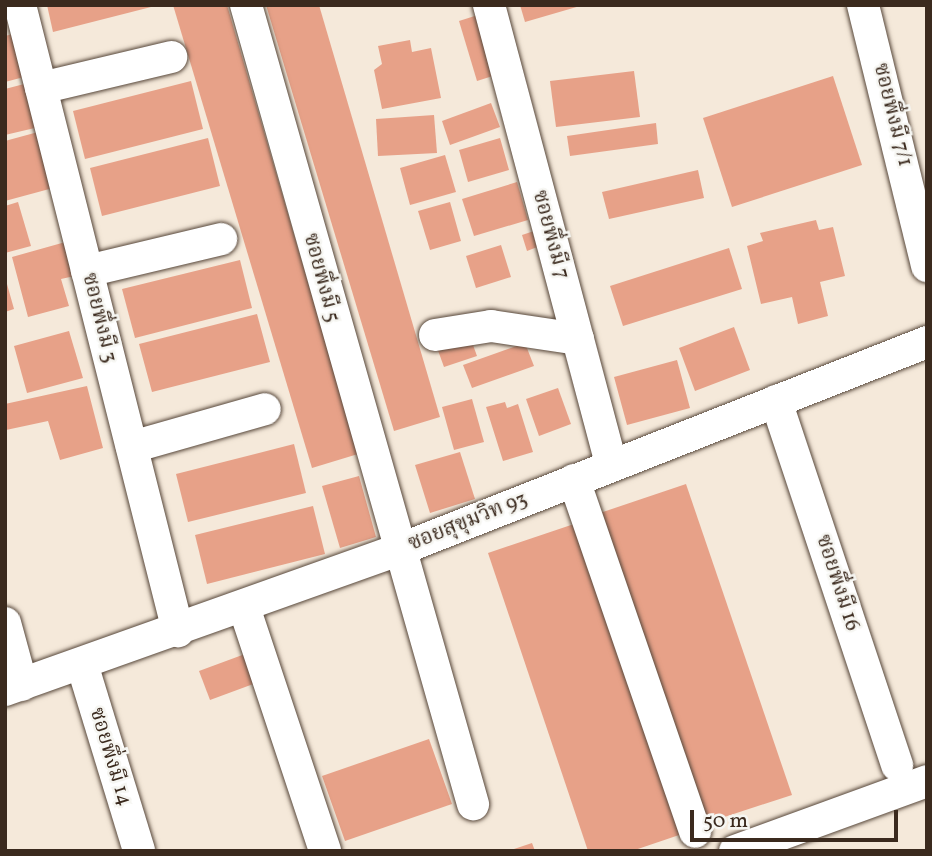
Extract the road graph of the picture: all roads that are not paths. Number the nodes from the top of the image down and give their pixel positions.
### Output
1 (20, 5) edge
2 (246, 5) edge
3 (489, 5) edge
4 (863, 5) edge
5 (171, 57) dead end
6 (41, 88) junction
7 (221, 239) dead end
8 (927, 266) edge
9 (87, 271) junction
10 (435, 335) dead end
11 (578, 339) junction
12 (927, 342) edge
13 (776, 401) junction
14 (265, 409) dead end
15 (132, 446) junction
16 (611, 466) junction
17 (574, 480) junction
18 (396, 551) junction
19 (244, 607) junction
20 (5, 623) edge
21 (178, 631) junction
22 (82, 664) junction
23 (13, 687) edge
24 (897, 765) dead end
25 (927, 781) edge
26 (473, 804) dead end
27 (695, 832) dead end
28 (139, 851) edge
29 (326, 851) edge
30 (735, 851) edge

1 - 6 street, ซอยพึ่งมี 3
2 - 18 street, ซอยพึ่งมี 5
3 - 11 street, ซอยพึ่งมี 7
4 - 8 street, ซอยพึ่งมี 7/1
5 - 6 street
6 - 9 street, ซอยพึ่งมี 3
7 - 9 street
9 - 15 street, ซอยพึ่งมี 3
10 - 11 street
11 - 16 street, ซอยพึ่งมี 7
12 - 13 street, ซอยสุขุมวิท 93
13 - 16 street, ซอยสุขุมวิท 93
13 - 24 street, ซอยพึ่งมี 16
14 - 15 street
15 - 21 street, ซอยพึ่งมี 3
16 - 17 street, ซอยสุขุมวิท 93
17 - 18 street, ซอยสุขุมวิท 93
17 - 27 street
18 - 19 street, ซอยสุขุมวิท 93
18 - 26 street, ซอยพึ่งมี 5
19 - 21 street, ซอยสุขุมวิท 93
19 - 29 street
20 - 23 street
21 - 22 street, ซอยสุขุมวิท 93
22 - 23 street, ซอยสุขุมวิท 93
22 - 28 street, ซอยพึ่งมี 14
25 - 30 street

